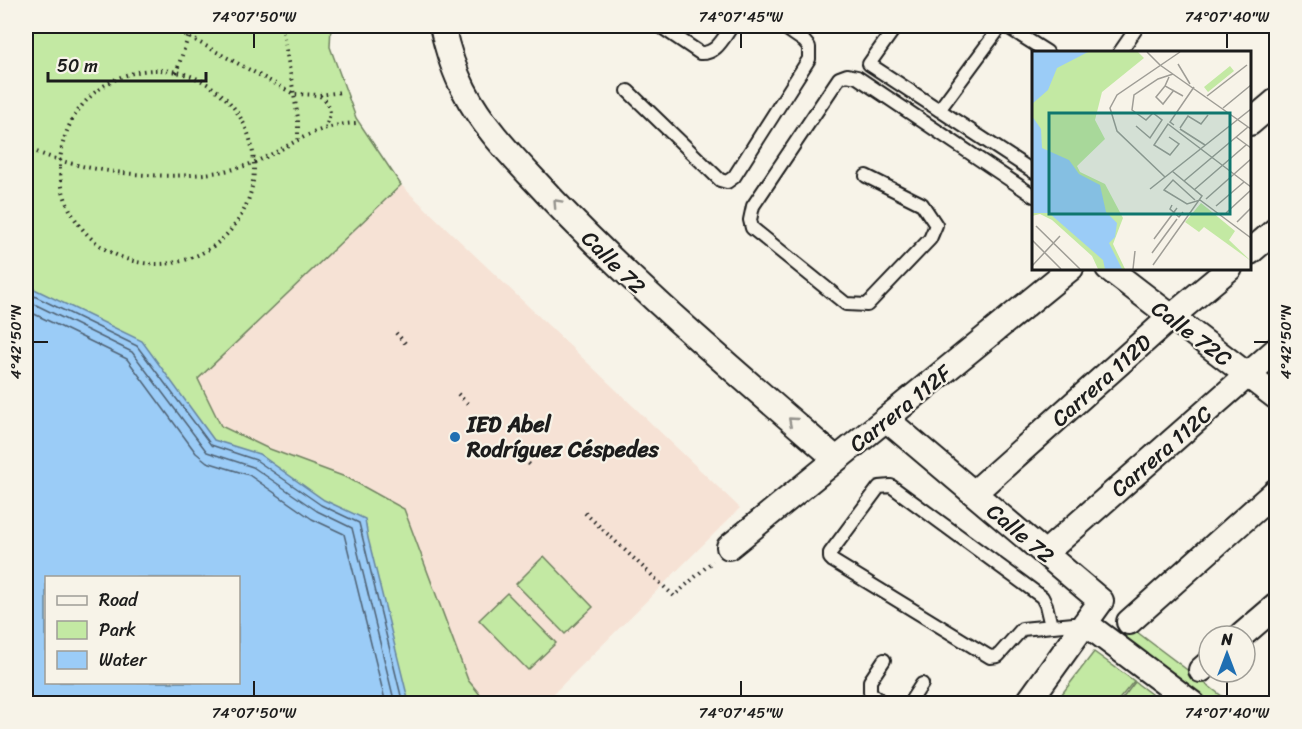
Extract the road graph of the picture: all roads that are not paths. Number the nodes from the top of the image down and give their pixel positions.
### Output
1 (442, 26) edge
2 (660, 26) edge
3 (732, 26) edge
4 (782, 26) edge
5 (896, 26) edge
6 (1001, 26) edge
7 (1006, 26) edge
8 (1137, 26) edge
9 (1045, 51) edge
10 (1121, 51) edge
11 (628, 92) dead end
12 (1276, 101) edge
13 (939, 110) junction
14 (1251, 122) edge
15 (1032, 171) edge
16 (866, 176) dead end
17 (1032, 195) edge
18 (1276, 230) edge
19 (1251, 251) edge
20 (1069, 270) edge
21 (1111, 270) edge
22 (1228, 270) edge
23 (1171, 317) junction
24 (1276, 350) edge
25 (1248, 375) junction
26 (1276, 397) edge
27 (886, 419) junction
28 (836, 459) junction
29 (1276, 491) edge
30 (974, 493) junction
31 (729, 547) road end
32 (1045, 553) junction
33 (1276, 606) edge
34 (1129, 621) dead end
35 (1085, 623) junction
36 (1255, 624) edge
37 (1051, 626) junction
38 (884, 660) dead end
39 (922, 684) dead end
40 (884, 704) edge
41 (909, 704) edge
42 (1027, 704) edge
43 (1193, 704) edge

28 -> 1 street, Calle 72
2 - 3 lane
4 - 11 lane
5 - 13 lane
6 - 13 lane
7 - 9 lane
8 - 10 lane
12 - 14 street
13 - 15 lane
16 - 17 lane
18 - 19 street
20 - 27 street, Carrera 112F
21 - 23 street, Calle 72C
22 - 23 street, Carrera 112D
23 - 25 street, Calle 72C
23 - 30 street, Carrera 112D
24 - 25 street, Carrera 112C
25 - 26 street, Calle 72C
25 - 32 street, Carrera 112C
27 - 28 street, Carrera 112F
27 - 30 street, Calle 72
28 - 31 street, Carrera 112F
29 - 34 street
30 - 32 street, Calle 72
32 - 35 street, Calle 72
33 - 36 street
35 - 37 lane
35 - 42 street
35 - 43 street
37 - 37 lane
38 - 40 lane
39 - 41 lane

